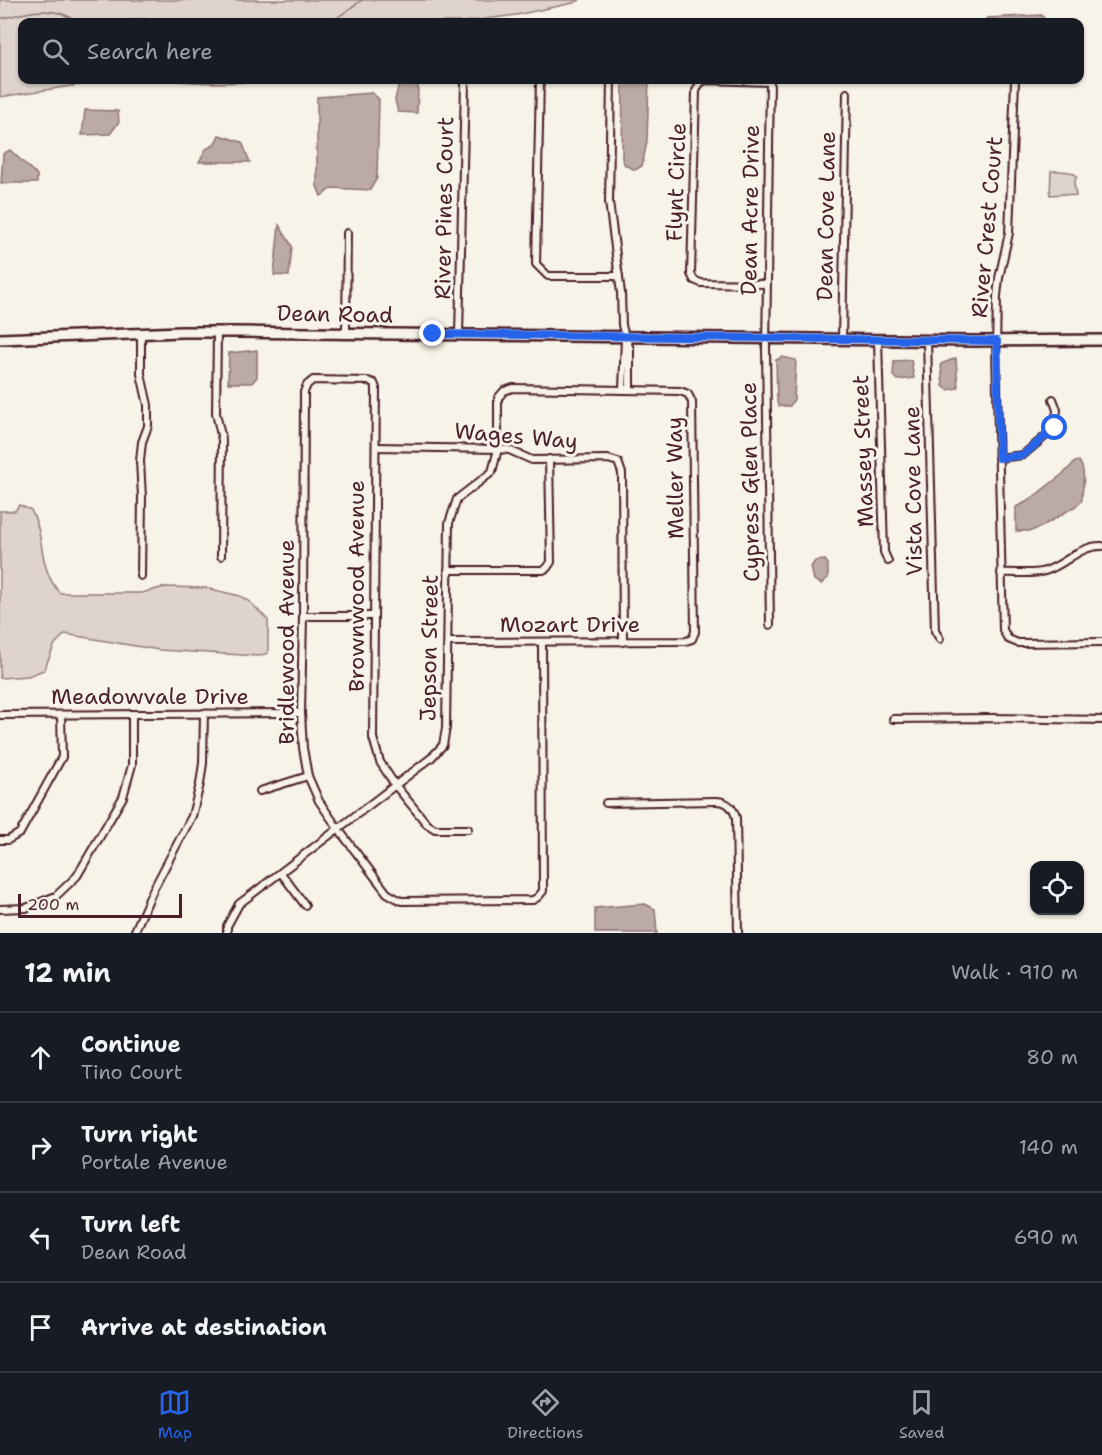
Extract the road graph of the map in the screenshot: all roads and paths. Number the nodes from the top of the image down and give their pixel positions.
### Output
1 (465, 84) edge
2 (540, 84) edge
3 (611, 84) edge
4 (700, 84) edge
5 (770, 84) edge
6 (1015, 84) edge
7 (847, 93) dead end
8 (347, 233) dead end
9 (619, 276) junction
10 (767, 284) junction
11 (217, 332) junction
12 (141, 334) junction
13 (346, 334) junction
14 (459, 335) junction
15 (625, 337) junction
16 (766, 338) junction
17 (0, 339) edge
18 (842, 339) junction
19 (878, 340) junction
20 (927, 340) junction
21 (1102, 340) edge
22 (997, 341) junction
23 (374, 383) joint
24 (627, 389) junction
25 (504, 391) joint
26 (1053, 399) dead end
27 (376, 447) junction
28 (498, 449) junction
29 (999, 458) junction
30 (549, 459) junction
31 (1102, 546) edge
32 (221, 556) dead end
33 (888, 561) dead end
34 (448, 570) junction
35 (1001, 573) junction
36 (141, 576) dead end
37 (303, 616) junction
38 (374, 616) junction
39 (770, 625) dead end
40 (692, 639) joint
41 (940, 639) dead end
42 (448, 642) junction
43 (542, 642) junction
44 (623, 642) junction
45 (1102, 642) edge
46 (204, 713) junction
47 (301, 713) junction
48 (132, 714) junction
49 (0, 715) edge
50 (62, 715) junction
51 (893, 719) dead end
52 (1102, 720) edge
53 (308, 776) junction
54 (395, 785) junction
55 (260, 791) dead end
56 (606, 803) dead end
57 (468, 829) dead end
58 (339, 830) junction
59 (0, 840) edge
60 (281, 873) junction
61 (305, 905) dead end
62 (0, 909) edge
63 (134, 933) edge
64 (227, 933) edge
65 (738, 933) edge

1 - 14 street, River Pines Court
2 - 9 street
3 - 9 street
4 - 10 street, Flynt Circle
5 - 10 street, Dean Acre Drive
6 - 22 street, River Crest Court
7 - 18 street, Dean Cove Lane
8 - 13 street
9 - 15 street
10 - 16 street, Dean Acre Drive
11 - 12 main road, Dean Road
11 - 13 main road, Dean Road
11 - 32 street
12 - 17 main road, Dean Road
12 - 36 street
13 - 14 main road, Dean Road
14 - 15 main road, Dean Road
15 - 16 main road, Dean Road
15 - 24 street
16 - 18 main road, Dean Road
16 - 39 street, Cypress Glen Place
18 - 19 main road, Dean Road
19 - 20 main road, Dean Road
19 - 33 street, Massey Street
20 - 22 main road, Dean Road
20 - 41 street, Vista Cove Lane
21 - 22 main road, Dean Road
22 - 29 street, River Crest Court
23 - 27 street, Brownwood Avenue
23 - 37 street, Bridlewood Avenue
24 - 25 street, Meller Way
24 - 40 street, Meller Way
25 - 28 street, Jepson Street
26 - 29 street
27 - 28 street, Wages Way
27 - 38 street, Brownwood Avenue
28 - 30 street, Wages Way
28 - 34 street, Jepson Street
29 - 35 street, River Crest Court
30 - 34 street
30 - 44 street, Wages Way
31 - 35 street
34 - 42 street, Jepson Street
35 - 45 street, River Crest Court
37 - 38 street
37 - 47 street, Bridlewood Avenue
38 - 54 street, Brownwood Avenue
40 - 44 street, Mozart Drive
42 - 43 street, Mozart Drive
42 - 54 street, Jepson Street
43 - 44 street, Mozart Drive
43 - 58 street, Bridlewood Avenue
46 - 47 street, Meadowvale Drive
46 - 48 street, Meadowvale Drive
46 - 63 street
47 - 53 street, Bridlewood Avenue
48 - 50 street, Meadowvale Drive
48 - 62 street
49 - 50 street, Meadowvale Drive
50 - 59 street
51 - 52 street
53 - 55 street
53 - 58 street, Bridlewood Avenue
54 - 57 street, Brownwood Avenue
54 - 58 street, Jepson Street
56 - 65 street
58 - 60 street, Jepson Street
60 - 61 street
60 - 64 street, Jepson Street

